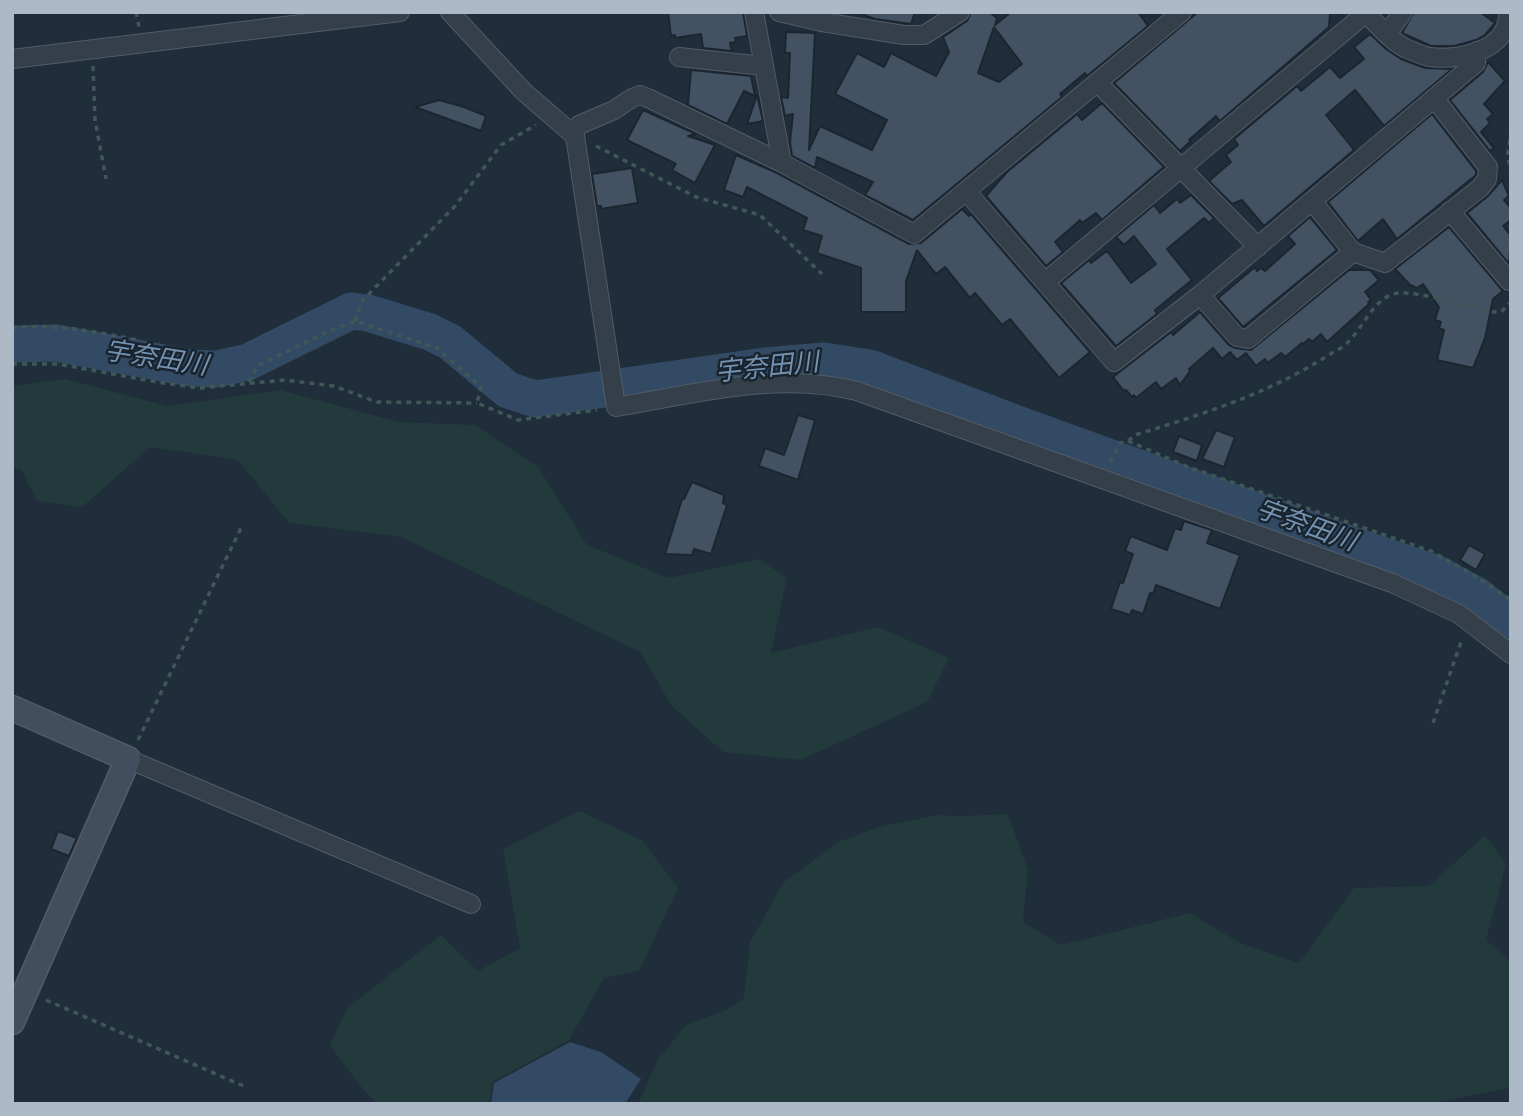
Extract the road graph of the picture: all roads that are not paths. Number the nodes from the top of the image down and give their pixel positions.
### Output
1 (400, 12) edge
2 (450, 12) edge
3 (754, 12) edge
4 (779, 12) edge
5 (960, 12) edge
6 (1182, 12) edge
7 (1403, 12) edge
8 (1508, 12) edge
9 (1365, 13) edge
10 (1387, 34) junction
11 (1477, 51) junction
12 (679, 57) dead end
13 (12, 60) edge
14 (764, 66) junction
15 (1097, 82) junction
16 (1434, 98) junction
17 (574, 139) junction
18 (782, 163) junction
19 (1181, 168) junction
20 (966, 191) junction
21 (1312, 201) junction
22 (1450, 211) junction
23 (1258, 247) junction
24 (1353, 252) junction
25 (1509, 281) edge
26 (1045, 282) junction
27 (1200, 295) junction
28 (1511, 654) edge
29 (12, 708) edge
30 (128, 759) junction
31 (471, 904) dead end
32 (12, 1022) edge

1 - 13 street
2 - 17 street
3 - 14 street
4 - 5 street
6 - 15 street
7 - 10 street
8 - 11 street
9 - 10 street
9 - 19 street
10 - 11 street
11 - 16 street
12 - 14 street
14 - 18 street
15 - 19 street
15 - 20 street
16 - 21 street
16 - 22 street
17 - 18 street
17 - 28 street
18 - 20 street
19 - 23 street
19 - 26 street
20 - 26 street
21 - 23 street
21 - 24 street
22 - 24 street
22 - 25 street
23 - 27 street
24 - 27 street
26 - 27 street
29 - 30 street
30 - 31 street
30 - 32 street

